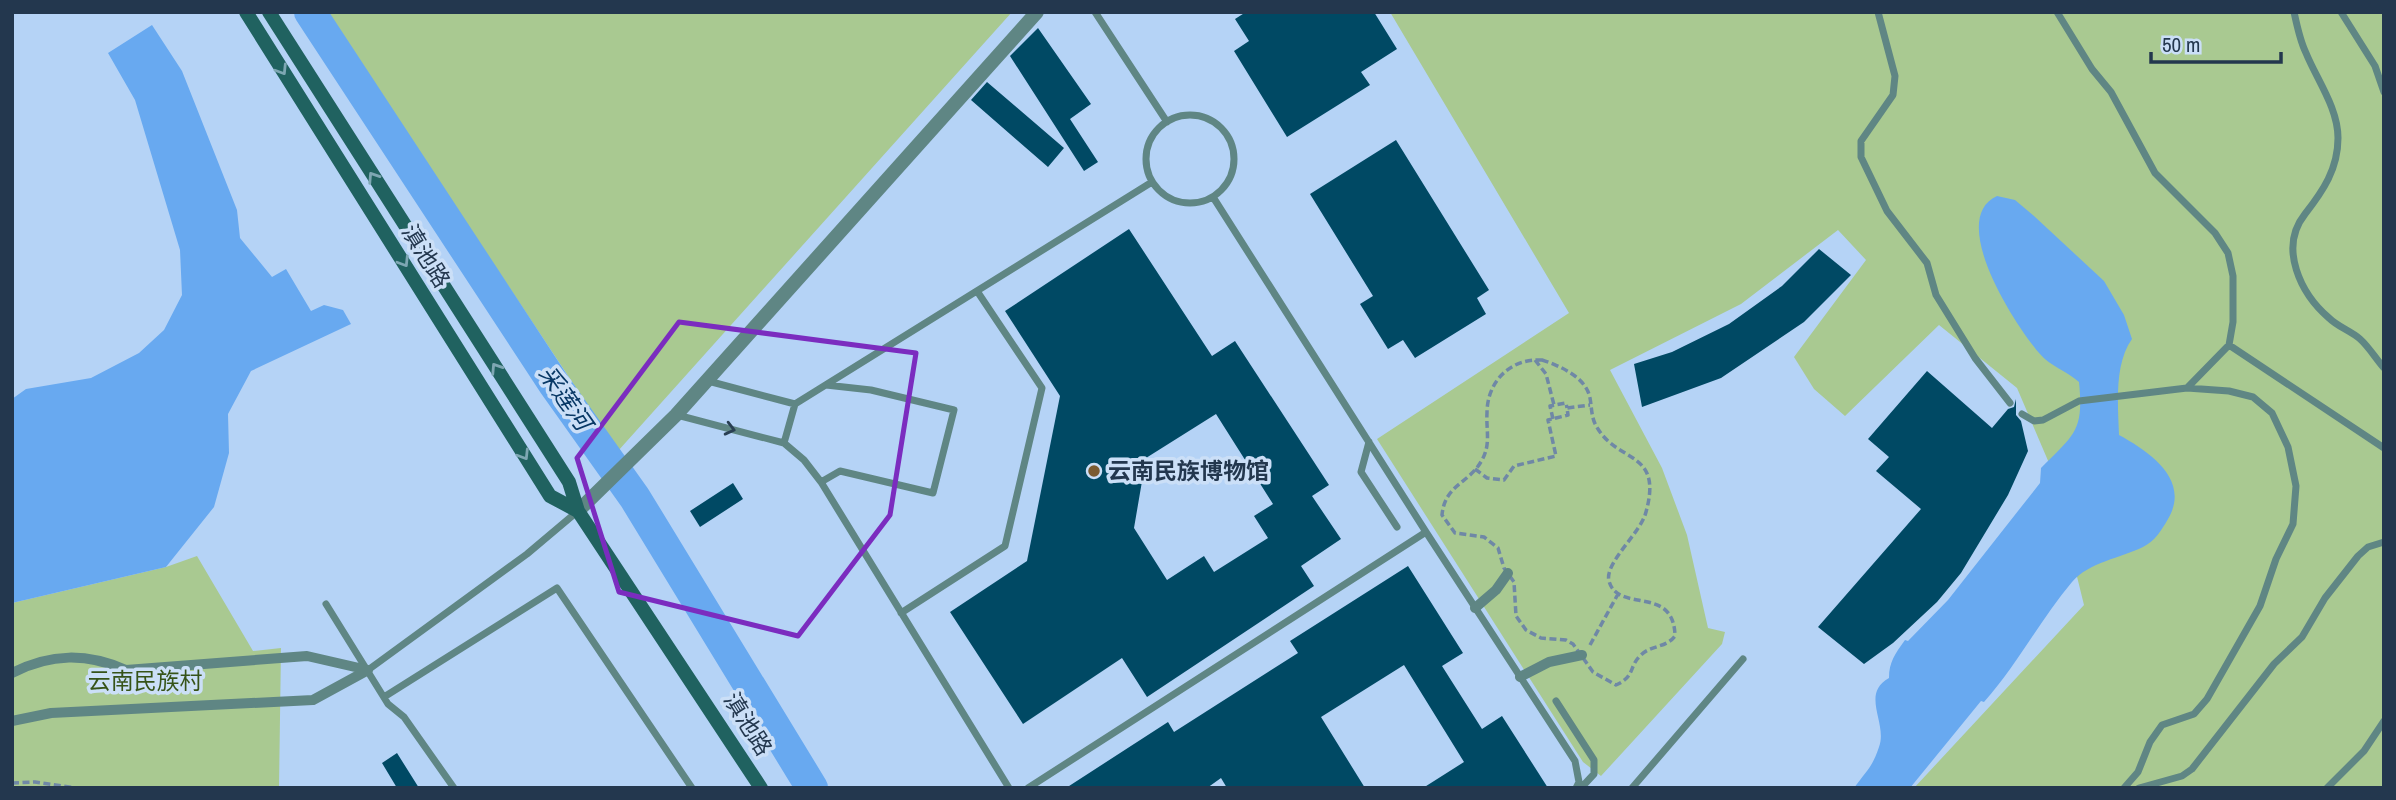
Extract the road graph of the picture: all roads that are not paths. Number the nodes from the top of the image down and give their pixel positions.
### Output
1 (246, 12) edge
2 (269, 12) edge
3 (1037, 12) edge
4 (1095, 12) edge
5 (1878, 12) edge
6 (2057, 12) edge
7 (2294, 12) edge
8 (2341, 12) edge
9 (2384, 92) edge
10 (1167, 122) junction
11 (1152, 183) junction
12 (1213, 197) junction
13 (976, 291) junction
14 (2229, 345) junction
15 (2384, 368) edge
16 (707, 381) junction
17 (826, 385) junction
18 (2187, 388) junction
19 (2010, 403) dead end
20 (796, 404) junction
21 (2022, 414) dead end
22 (676, 415) junction
23 (1369, 442) junction
24 (784, 443) junction
25 (2384, 448) edge
26 (821, 482) junction
27 (579, 512) junction
28 (1397, 527) dead end
29 (1426, 532) junction
30 (2384, 542) edge
31 (1507, 573) road end
32 (326, 604) dead end
33 (1475, 608) junction
34 (901, 613) junction
35 (1582, 654) road end
36 (1743, 659) dead end
37 (368, 670) junction
38 (12, 673) edge
39 (1520, 677) junction
40 (384, 697) junction
41 (1556, 701) dead end
42 (12, 721) edge
43 (2384, 721) edge
44 (1031, 787) edge
45 (454, 788) edge
46 (692, 788) edge
47 (761, 788) edge
48 (1009, 788) edge
49 (1576, 788) edge
50 (1581, 788) edge
51 (1632, 788) edge
52 (2124, 788) edge
53 (2139, 788) edge
54 (2327, 788) edge

1 -> 27 main road, 滇池路
27 -> 2 main road, 滇池路
3 - 16 street
4 - 10 lane
5 - 19 lane
6 - 14 lane
7 - 15 lane
8 - 9 lane
10 - 11 lane
10 - 12 lane
11 - 12 lane
11 - 13 lane
12 - 23 lane
13 - 17 lane
13 - 34 lane
14 - 18 lane
14 - 25 lane
16 - 20 lane
16 - 22 street
17 - 20 lane
17 - 26 lane
18 - 21 lane
18 - 52 lane
20 - 24 lane
22 -> 24 lane
22 - 27 street
23 - 28 lane
23 - 29 lane
24 - 26 lane
26 - 34 lane
27 - 37 lane
27 - 47 main road, 滇池路
29 - 33 lane
29 - 44 lane
30 - 53 lane
31 - 33 street
32 - 37 lane
33 - 39 lane
34 - 48 lane
35 - 39 street
36 - 51 lane
37 - 38 street
37 - 40 lane
37 - 42 street
39 - 49 lane
40 - 45 lane
40 - 46 lane
41 - 50 lane
43 - 54 lane

